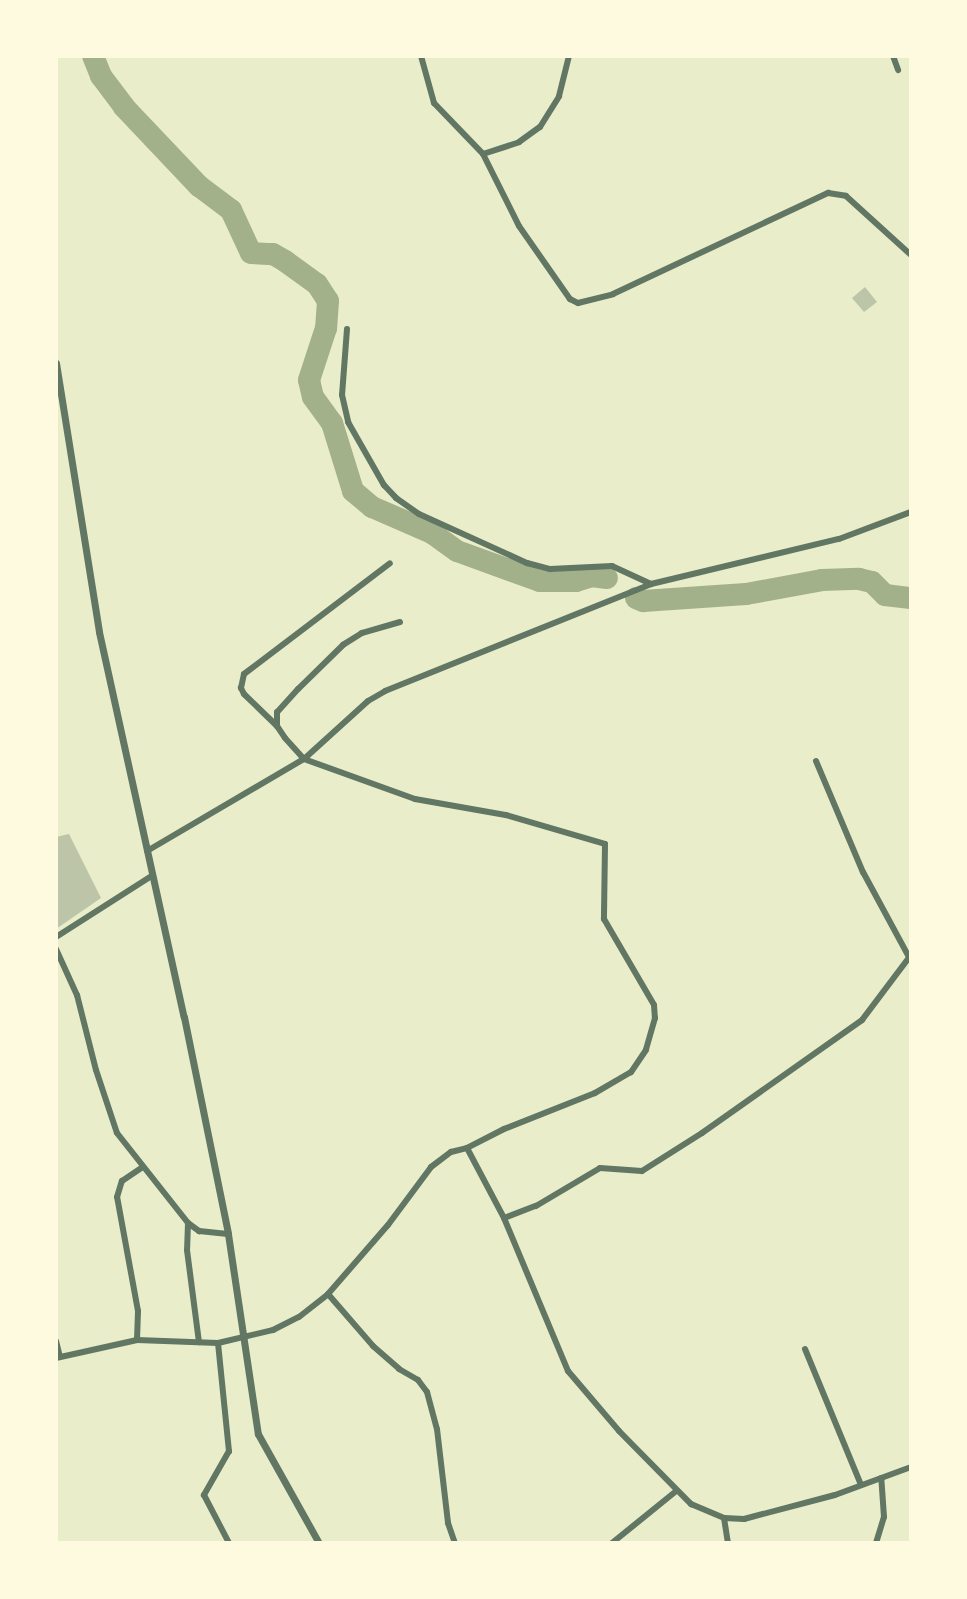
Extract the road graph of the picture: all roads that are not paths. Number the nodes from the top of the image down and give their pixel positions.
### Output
1 (421, 56) edge
2 (569, 56) edge
3 (893, 56) edge
4 (898, 70) dead end
5 (483, 154) junction
6 (911, 255) edge
7 (347, 329) dead end
8 (56, 363) edge
9 (911, 512) edge
10 (390, 563) dead end
11 (651, 584) junction
12 (400, 622) dead end
13 (277, 726) junction
14 (304, 759) junction
15 (816, 761) dead end
16 (147, 851) junction
17 (150, 877) junction
18 (56, 937) edge
19 (56, 949) edge
20 (910, 956) edge
21 (467, 1148) junction
22 (143, 1167) junction
23 (504, 1218) junction
24 (188, 1223) junction
25 (228, 1234) junction
26 (328, 1294) junction
27 (241, 1335) junction
28 (137, 1340) junction
29 (56, 1341) edge
30 (199, 1342) junction
31 (218, 1343) junction
32 (805, 1349) dead end
33 (58, 1358) edge
34 (911, 1467) edge
35 (881, 1478) junction
36 (861, 1485) junction
37 (675, 1492) junction
38 (724, 1518) junction
39 (229, 1543) edge
40 (319, 1543) edge
41 (455, 1543) edge
42 (612, 1543) edge
43 (728, 1543) edge
44 (876, 1543) edge

1 - 5 street
2 - 5 street
3 - 4 street
5 - 6 street
7 - 11 street
8 - 16 street
9 - 11 street
10 - 13 street
11 - 14 street
12 - 13 street
13 - 14 street
14 - 16 street
14 - 21 street
15 - 20 street
16 - 17 street
17 - 18 street
17 - 25 street
19 - 22 street
20 - 23 street
21 - 23 street
21 - 26 street
22 - 24 street
22 - 28 street
23 - 37 street
24 - 25 street
24 - 30 street
25 - 27 street
26 - 27 street
26 - 41 street
27 - 31 street
27 - 40 street
28 - 30 street
28 - 33 street
29 - 33 street
30 - 31 street
31 - 39 street
32 - 36 street
34 - 35 street
35 - 36 street
35 - 44 street
36 - 38 street
37 - 38 street
37 - 42 street
38 - 43 street

